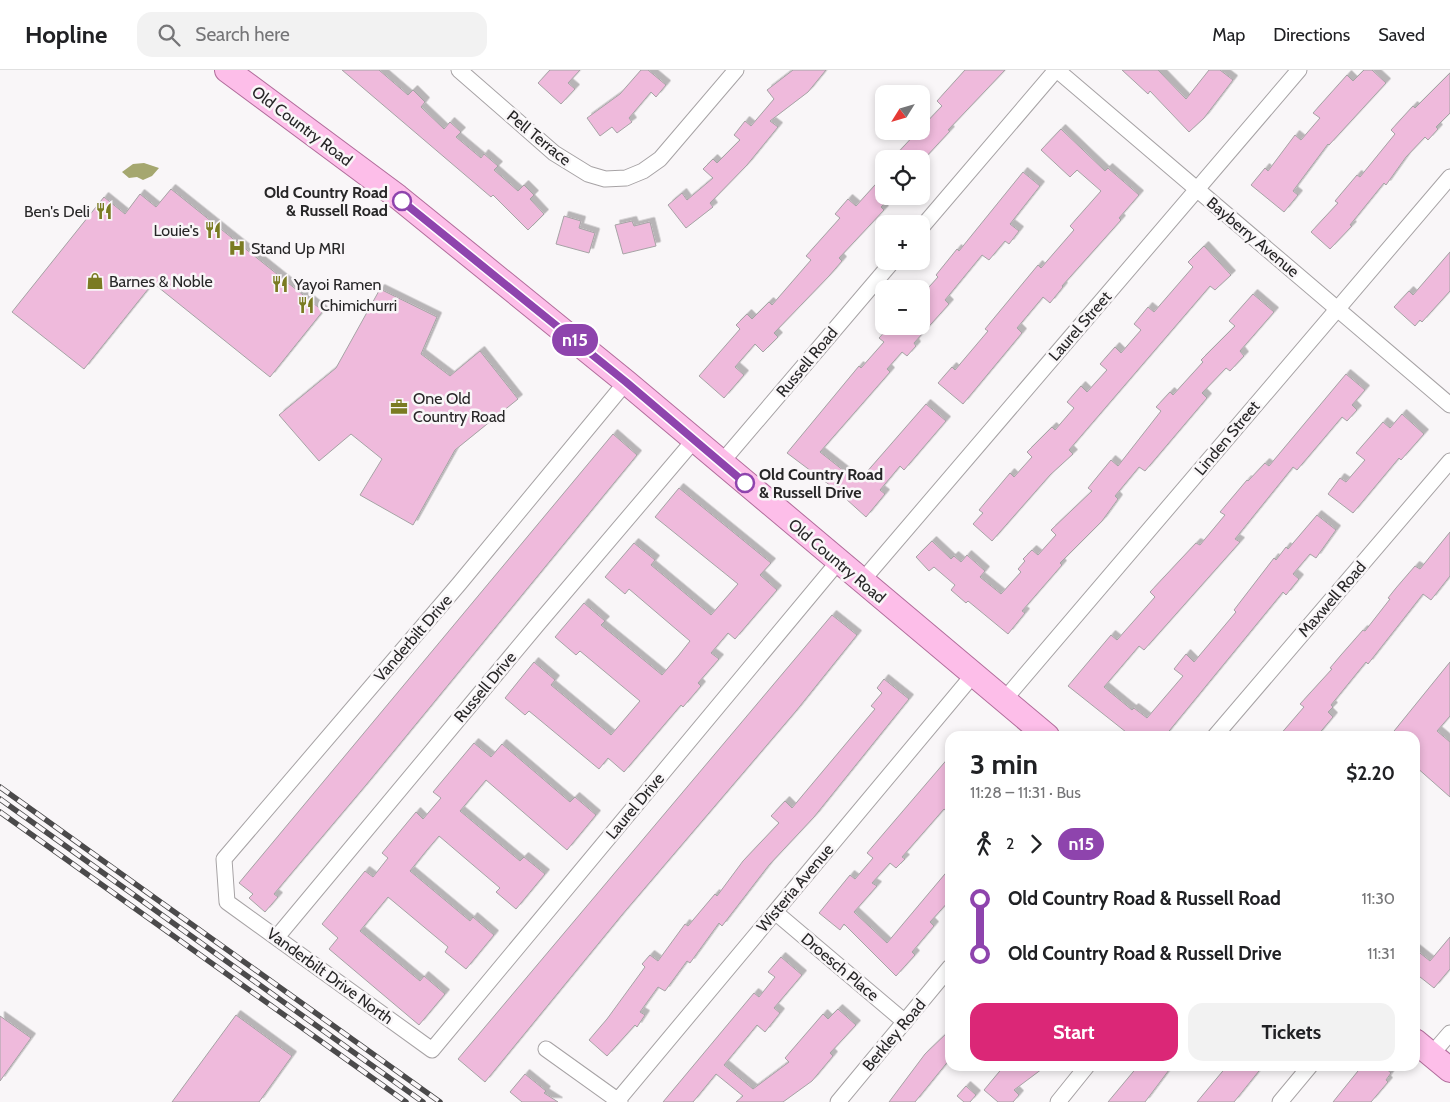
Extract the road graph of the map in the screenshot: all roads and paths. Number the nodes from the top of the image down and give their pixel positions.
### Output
1 (227, 70) edge
2 (459, 70) edge
3 (736, 70) edge
4 (1056, 70) edge
5 (1299, 70) edge
6 (477, 76) edge
7 (1450, 177) edge
8 (1197, 189) junction
9 (930, 217) edge
10 (885, 270) edge
11 (1337, 309) junction
12 (626, 382) junction
13 (1450, 405) edge
14 (695, 440) junction
15 (1450, 461) edge
16 (721, 463) junction
17 (838, 562) junction
18 (862, 581) junction
19 (973, 675) junction
20 (1004, 700) junction
21 (1041, 731) edge
22 (1218, 731) edge
23 (227, 902) joint
24 (775, 912) junction
25 (277, 938) junction
26 (945, 973) edge
27 (905, 1022) junction
28 (1450, 1033) edge
29 (1423, 1048) edge
30 (546, 1049) dead end
31 (432, 1050) joint
32 (1450, 1070) edge
33 (1083, 1071) edge
34 (1306, 1071) edge
35 (619, 1101) edge
36 (838, 1102) edge
37 (1058, 1102) edge
38 (1280, 1102) edge

1 - 12 main road, Old Country Road
2 - 6 street, Pell Terrace
3 - 6 street, Pell Terrace
4 - 8 street, Bayberry Avenue
4 - 9 street
5 - 8 street, Laurel Street
7 - 11 street, Linden Street
8 - 11 street, Bayberry Avenue
8 - 18 street, Laurel Street
10 - 16 street, Russell Road
11 - 13 street, Bayberry Avenue
11 - 20 street, Linden Street
12 - 14 main road, Old Country Road
12 - 23 street, Vanderbilt Drive
14 - 16 main road, Old Country Road
14 - 25 street, Russell Drive
15 - 22 street, Maxwell Road
16 - 17 main road, Old Country Road
17 - 18 main road, Old Country Road
17 - 31 street, Laurel Drive
18 - 19 main road, Old Country Road
19 - 20 main road, Old Country Road
19 - 24 street, Wisteria Avenue
20 - 21 main road, Old Country Road
23 - 25 street, Vanderbilt Drive North
24 - 27 street, Droesch Place
24 - 35 street, Wisteria Avenue
25 - 31 street, Vanderbilt Drive North
26 - 27 street, Berkley Road
27 - 36 street, Berkley Road
28 - 29 street
29 - 32 main road
30 - 35 street
33 - 37 street
34 - 38 street

